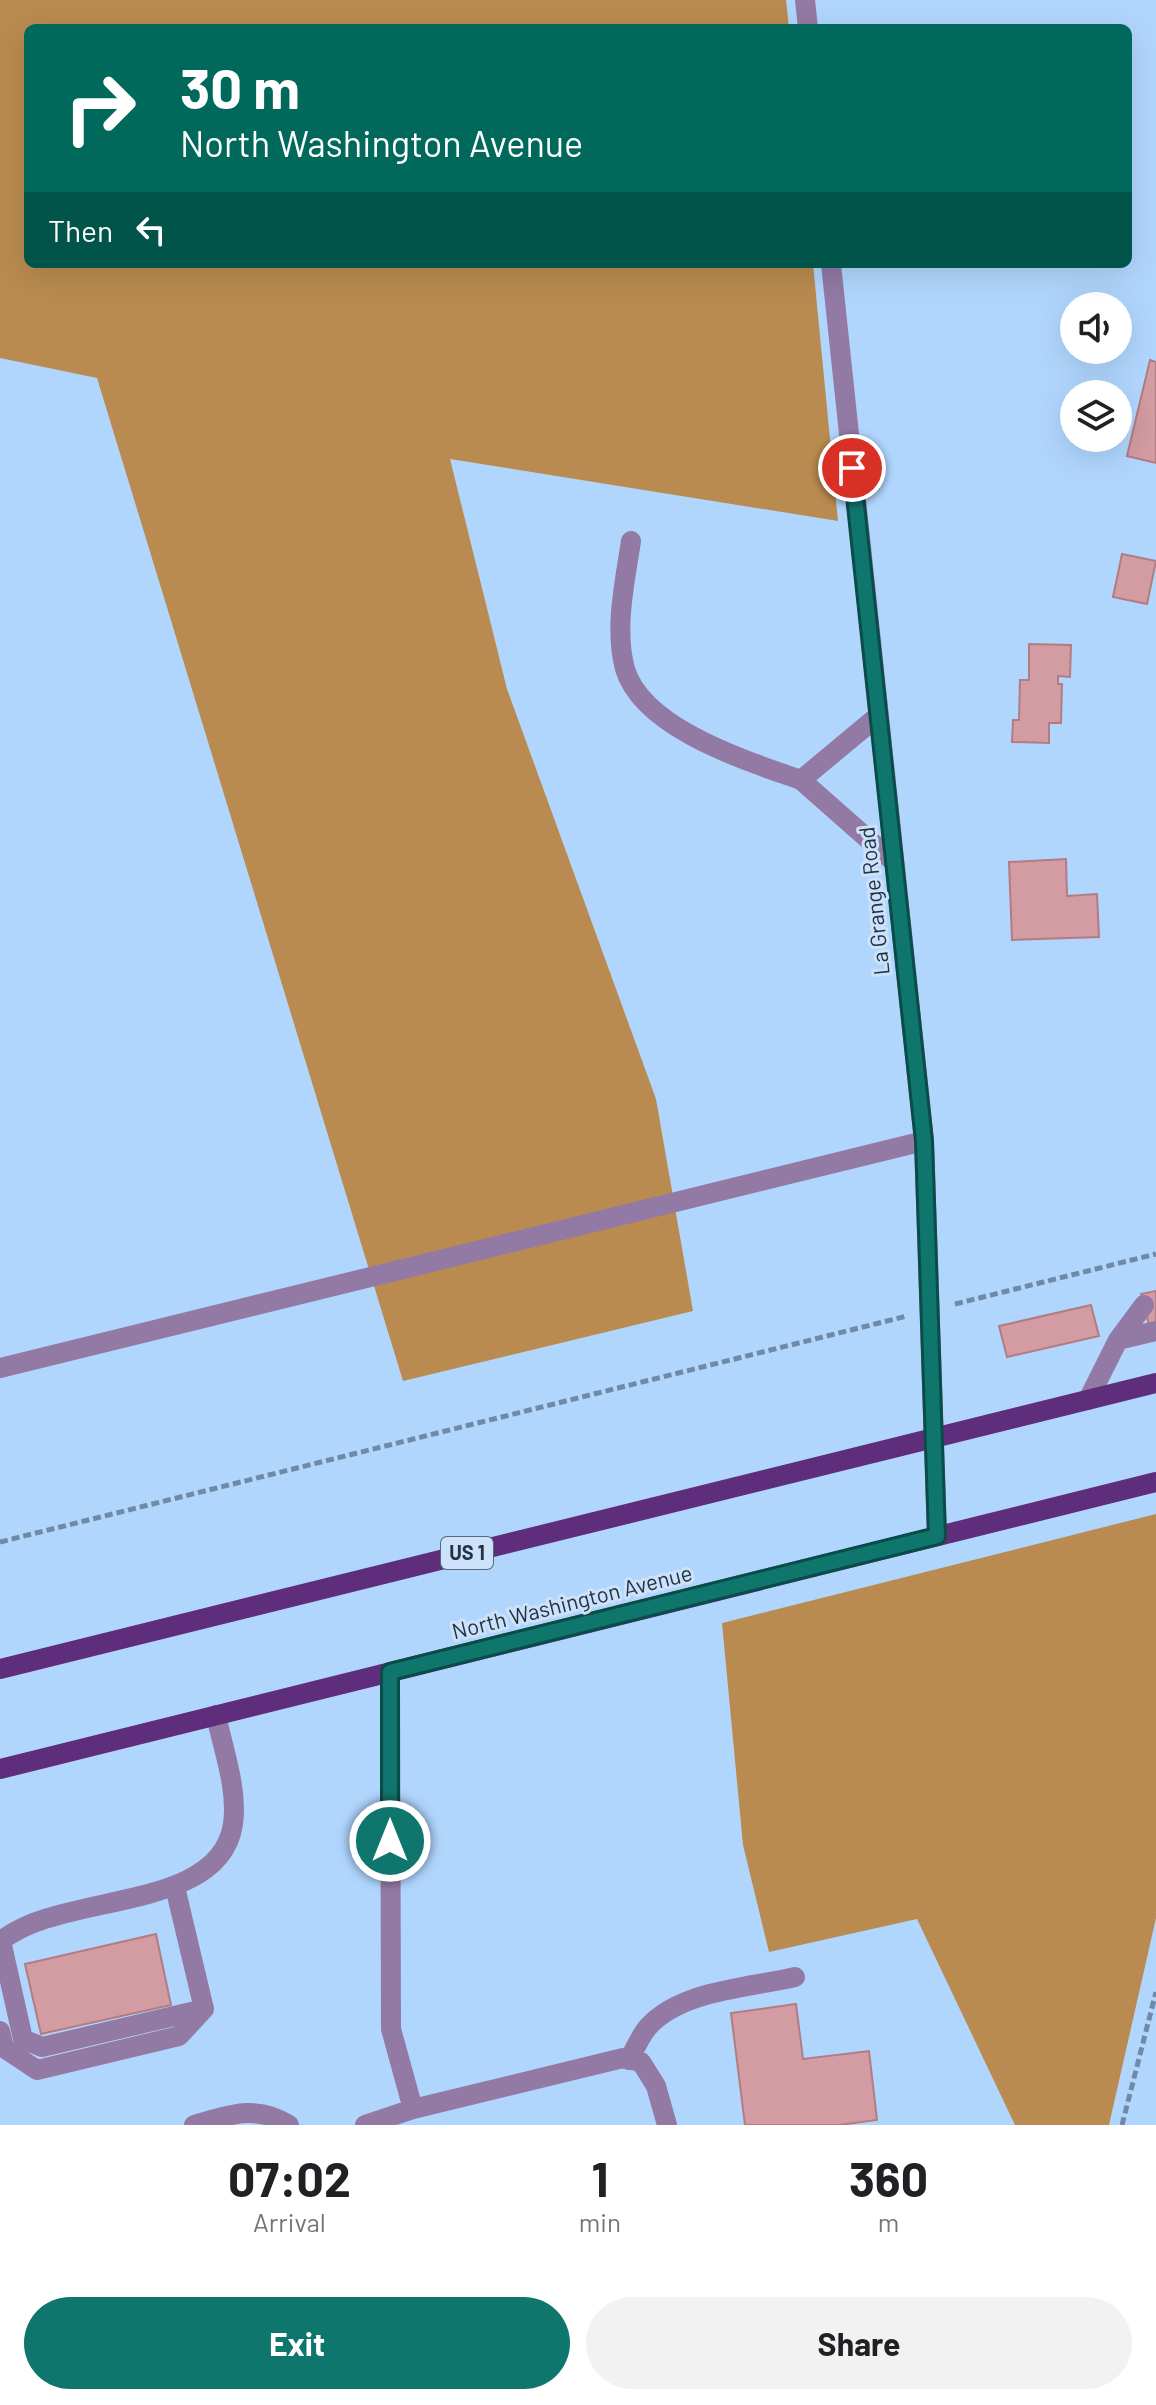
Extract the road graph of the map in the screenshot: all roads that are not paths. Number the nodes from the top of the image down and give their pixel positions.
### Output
1 (805, 0) edge
2 (808, 24) edge
3 (831, 268) edge
4 (631, 541) dead end
5 (878, 716) junction
6 (801, 780) junction
7 (894, 862) junction
8 (924, 1141) junction
9 (1144, 1305) dead end
10 (1156, 1331) edge
11 (1118, 1340) junction
12 (0, 1368) edge
13 (1156, 1383) edge
14 (1088, 1400) junction
15 (933, 1438) junction
16 (1156, 1482) edge
17 (937, 1536) junction
18 (0, 1669) edge
19 (390, 1672) junction
20 (216, 1715) junction
21 (0, 1769) edge
22 (175, 1887) junction
23 (0, 1942) edge
24 (795, 1977) dead end
25 (204, 2009) junction
26 (0, 2031) edge
27 (629, 2060) junction
28 (413, 2109) junction
29 (194, 2125) edge
30 (289, 2125) edge
31 (365, 2125) edge
32 (667, 2125) edge

1 - 2 street
3 - 5 street, La Grange Road
4 - 6 street
5 - 6 street
5 - 7 street, La Grange Road
6 - 7 street
7 - 8 street, La Grange Road
8 - 12 street
8 - 15 street, La Grange Road
9 - 11 street
10 - 11 street
11 - 14 street
13 - 14 main road, US 1
14 - 15 main road, US 1
15 - 17 street, La Grange Road
15 - 18 main road, US 1
16 - 17 main road, North Washington Avenue
17 - 19 main road, North Washington Avenue
19 - 20 main road, North Washington Avenue
19 - 28 street
20 - 21 main road, North Washington Avenue
20 - 22 street
22 - 23 street
22 - 25 street
23 - 25 street
24 - 27 street
25 - 26 street
27 - 28 street
27 - 32 street
28 - 31 street
29 - 30 street

